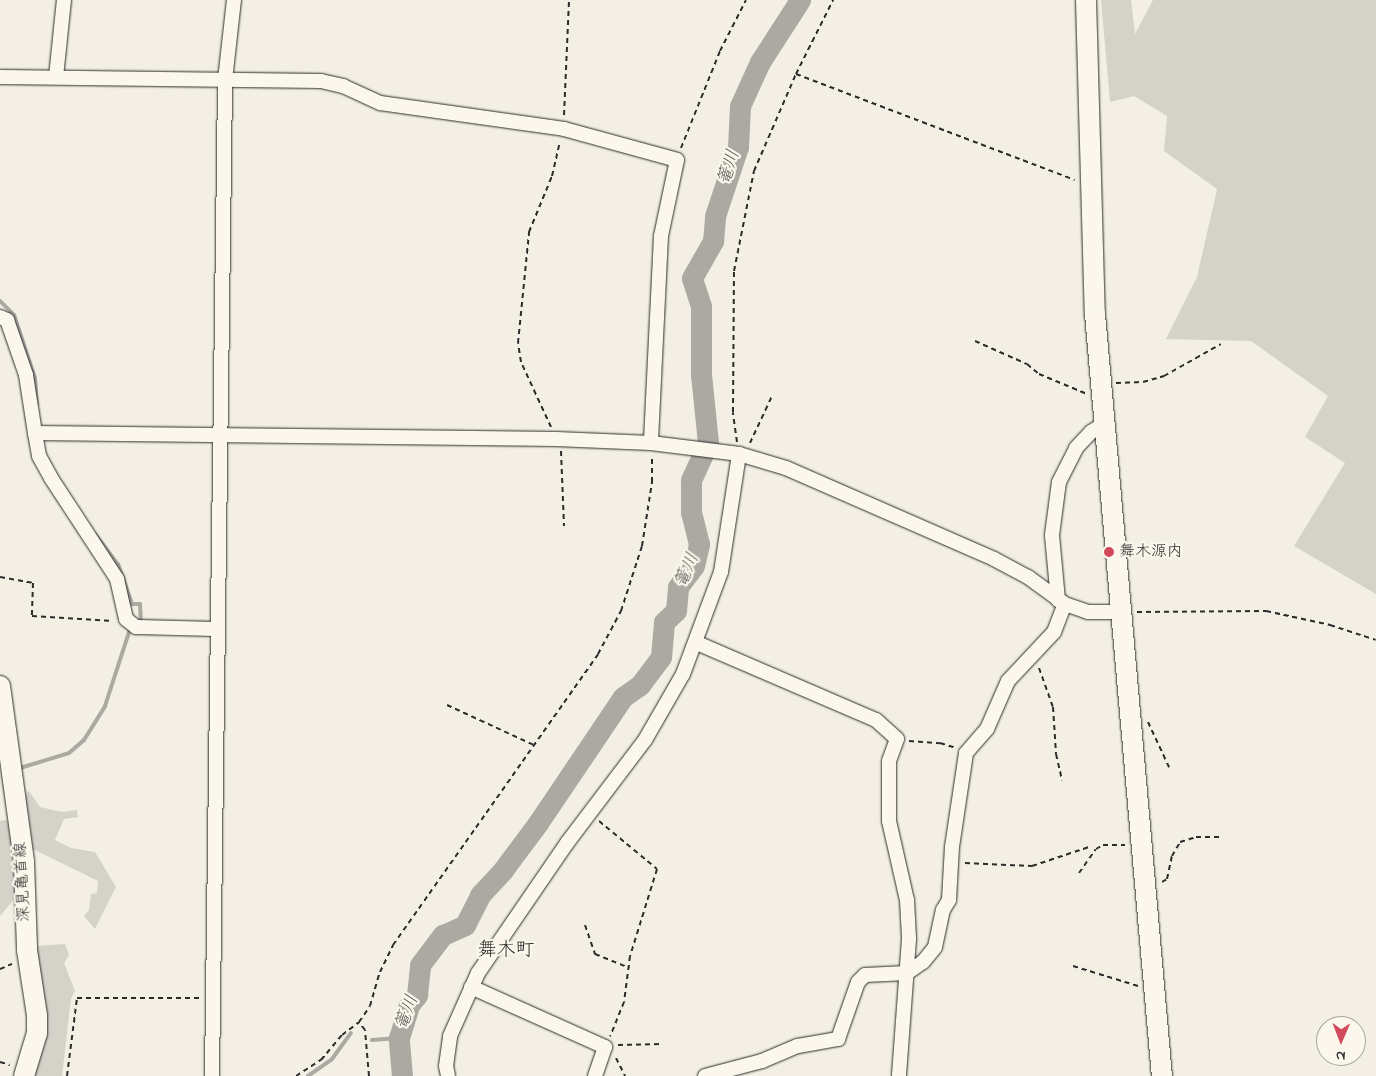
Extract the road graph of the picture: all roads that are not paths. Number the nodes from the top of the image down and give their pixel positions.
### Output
1 (64, 0) edge
2 (234, 0) edge
3 (1086, 0) edge
4 (0, 77) edge
5 (56, 77) junction
6 (226, 80) junction
7 (0, 317) edge
8 (1104, 424) junction
9 (36, 433) junction
10 (221, 435) junction
11 (654, 444) junction
12 (743, 455) junction
13 (1061, 602) junction
14 (1120, 612) junction
15 (217, 628) junction
16 (697, 643) junction
17 (0, 686) edge
18 (3, 747) edge
19 (907, 973) junction
20 (472, 987) junction
21 (24, 1076) edge
22 (212, 1076) edge
23 (448, 1076) edge
24 (595, 1076) edge
25 (705, 1076) edge
26 (898, 1076) edge
27 (1162, 1076) edge

1 - 5 street
2 - 6 street
3 - 8 street
4 - 5 street
5 - 6 street
6 - 10 street
6 - 11 street
7 - 9 street
8 - 13 street
8 - 14 street
9 - 10 street
9 - 15 street
10 - 11 street
10 - 15 street
11 - 12 street
12 - 13 street
12 - 16 street
13 - 14 street
13 - 19 street
14 - 27 street
15 - 22 street
16 - 19 street
16 - 20 street
17 - 18 street, 深見亀首線
18 - 21 street, 深見亀首線
19 - 25 street
19 - 26 street
20 - 23 street
20 - 24 street

